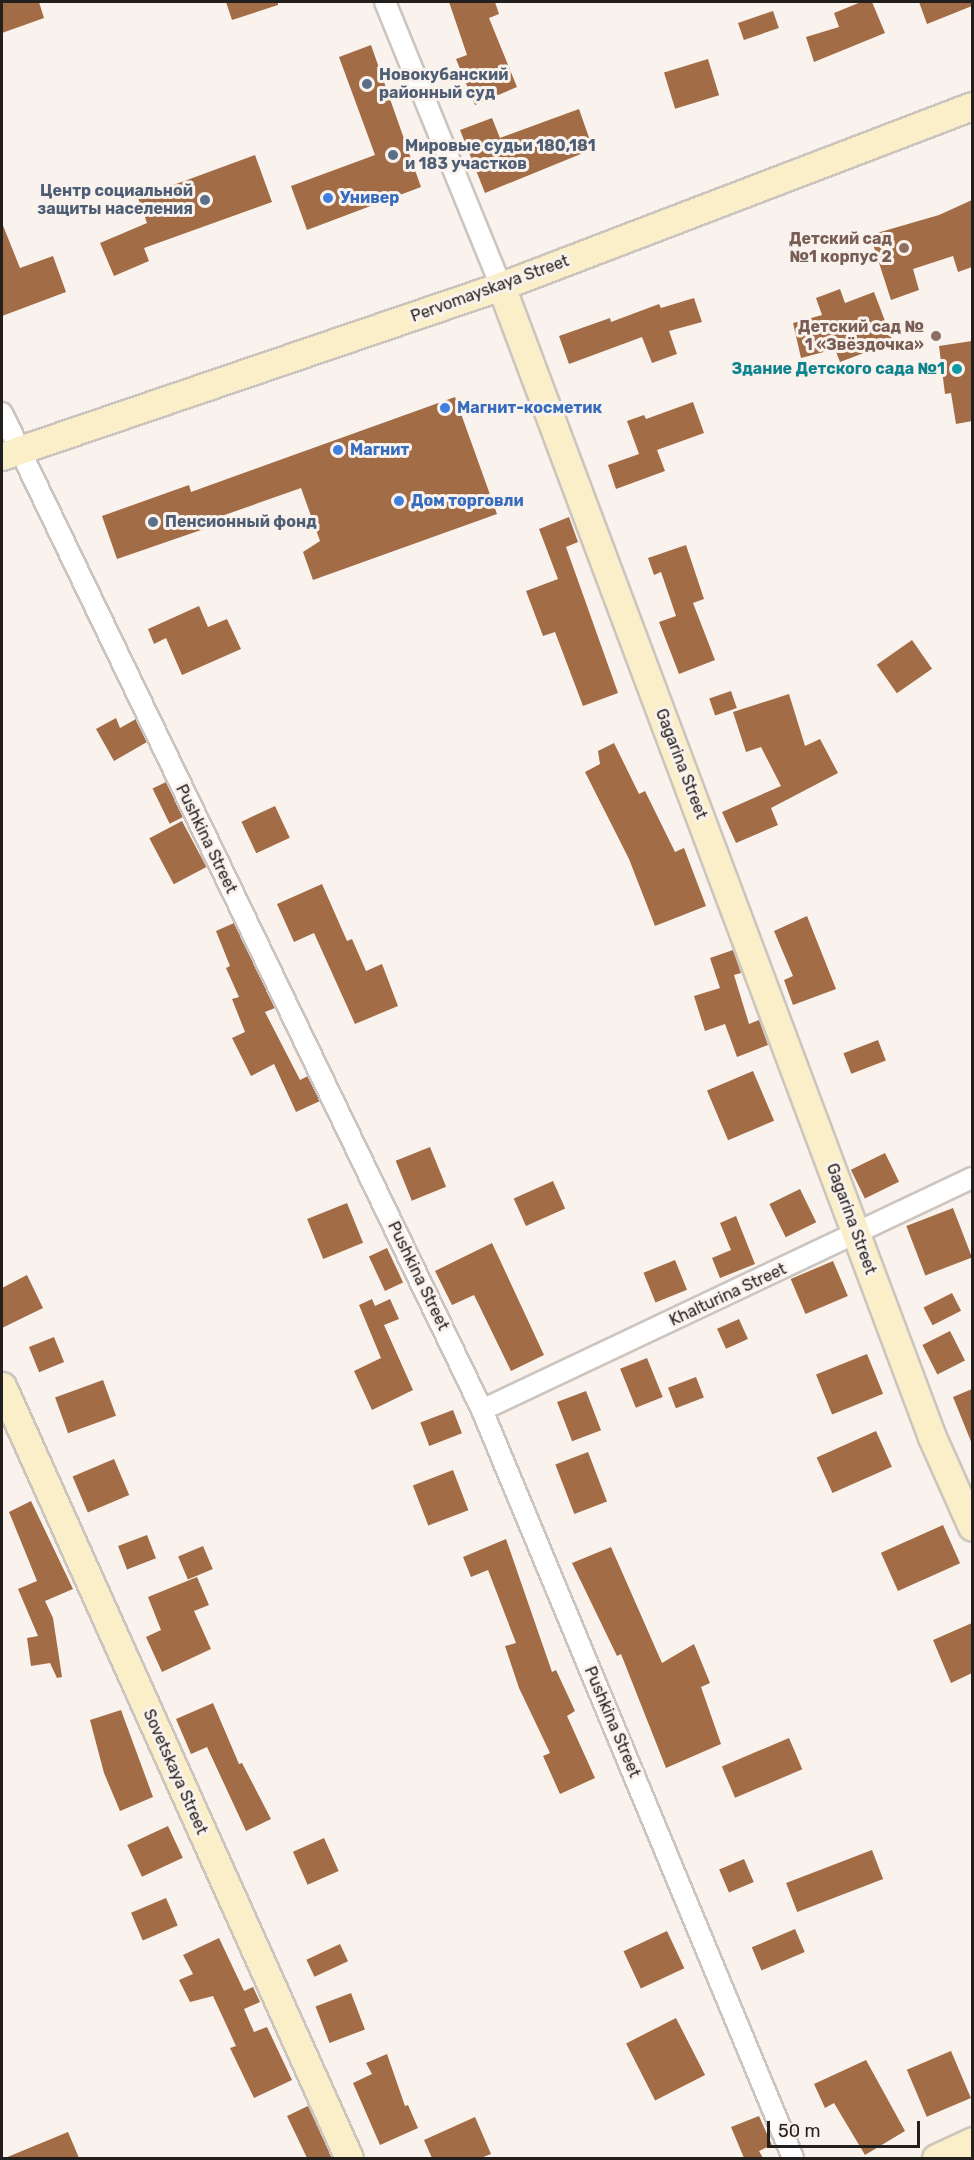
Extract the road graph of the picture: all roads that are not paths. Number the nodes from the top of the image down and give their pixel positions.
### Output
1 (386, 2) edge
2 (972, 106) edge
3 (501, 286) junction
4 (2, 412) edge
5 (10, 453) edge
6 (972, 1179) edge
7 (858, 1235) junction
8 (2, 1386) edge
9 (482, 1410) junction
10 (972, 1527) edge
11 (972, 2141) edge
12 (349, 2158) edge
13 (793, 2158) edge
14 (936, 2158) edge

1 - 3 street, Gagarina Street
2 - 3 street, Pervomayskaya Street
3 - 5 street, Pervomayskaya Street
3 - 7 street, Gagarina Street
4 - 5 street, Pushkina Street
5 - 9 street, Pushkina Street
6 - 7 street, Khalturina Street
7 - 9 street, Khalturina Street
7 - 10 street, Gagarina Street
8 - 12 street, Sovetskaya Street
9 - 13 street, Pushkina Street
11 - 14 street

